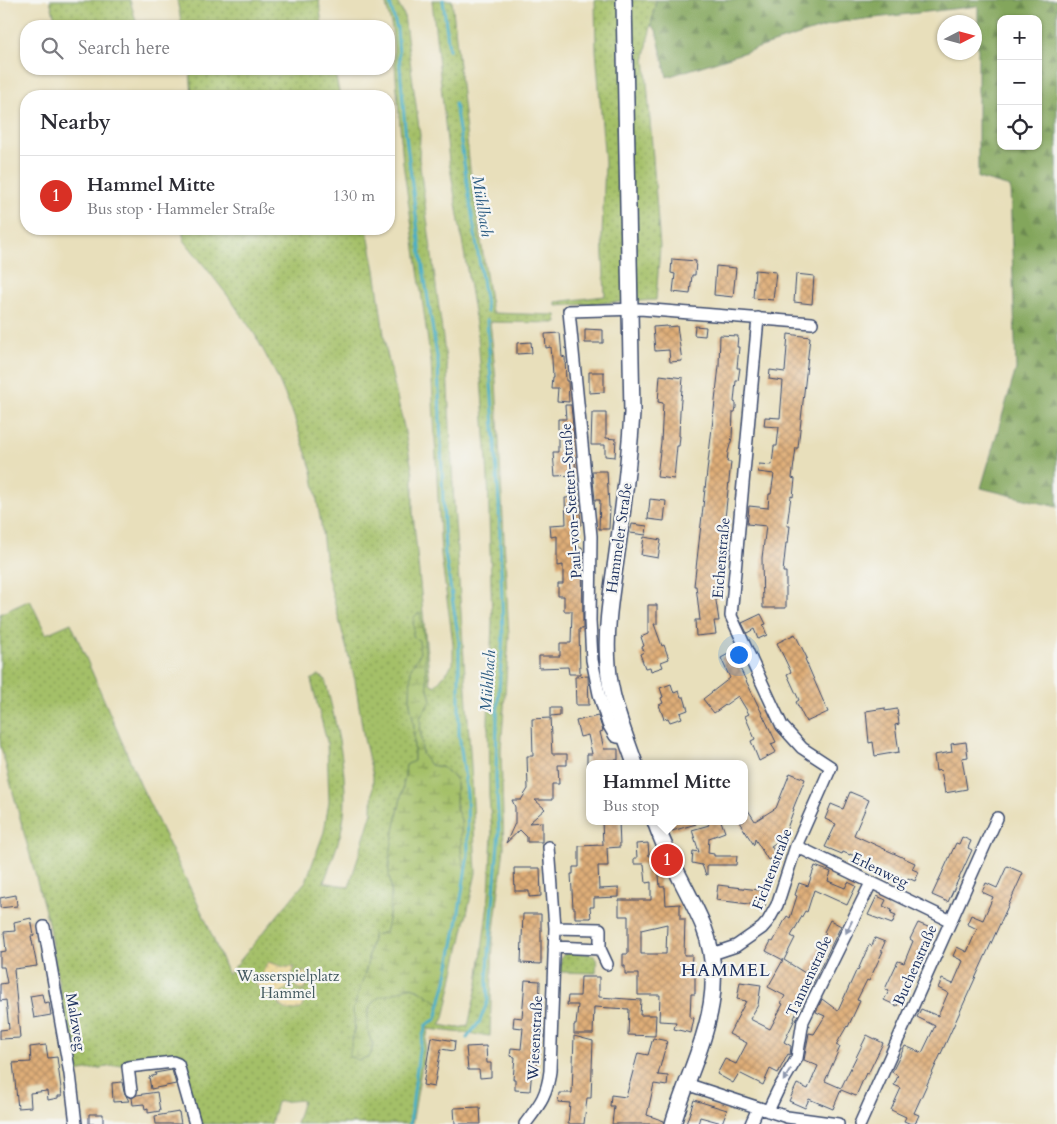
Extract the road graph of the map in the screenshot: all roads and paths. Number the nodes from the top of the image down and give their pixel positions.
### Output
1 (624, 0) edge
2 (630, 308) junction
3 (758, 318) junction
4 (812, 323) dead end
5 (626, 738) junction
6 (634, 760) edge
7 (831, 767) joint
8 (998, 818) dead end
9 (657, 825) edge
10 (796, 846) junction
11 (549, 847) dead end
12 (871, 883) junction
13 (951, 921) junction
14 (44, 927) dead end
15 (554, 928) junction
16 (554, 948) junction
17 (600, 949) junction
18 (712, 954) junction
19 (607, 964) dead end
20 (686, 1084) junction
21 (131, 1091) dead end
22 (763, 1109) junction
23 (76, 1124) edge
24 (196, 1124) edge
25 (526, 1124) edge
26 (673, 1124) edge
27 (750, 1124) edge
28 (838, 1124) edge
29 (860, 1124) edge

1 - 2 main road, Hammeler Straße
2 - 3 street
2 - 5 main road, Hammeler Straße
2 - 5 street, Paul-von-Stetten-Straße
3 - 4 street
3 - 7 street, Eichenstraße
5 - 6 main road, Hammeler Straße
7 - 10 street, Fichtenstraße
8 - 13 street, Buchenstraße
9 - 18 main road
10 - 12 street, Erlenweg
10 - 18 street, Fichtenstraße
11 - 15 street, Wiesenstraße
12 - 13 street, Erlenweg
12 -> 22 street, Tannenstraße
13 - 29 street, Buchenstraße
14 - 23 street, Malzweg
15 - 16 street, Wiesenstraße
15 - 17 street
16 - 17 street
16 - 25 street, Wiesenstraße
17 - 19 street
18 - 20 main road
20 - 22 street
20 - 26 main road
21 - 24 street
22 - 27 street, Tannenstraße
22 - 28 street

